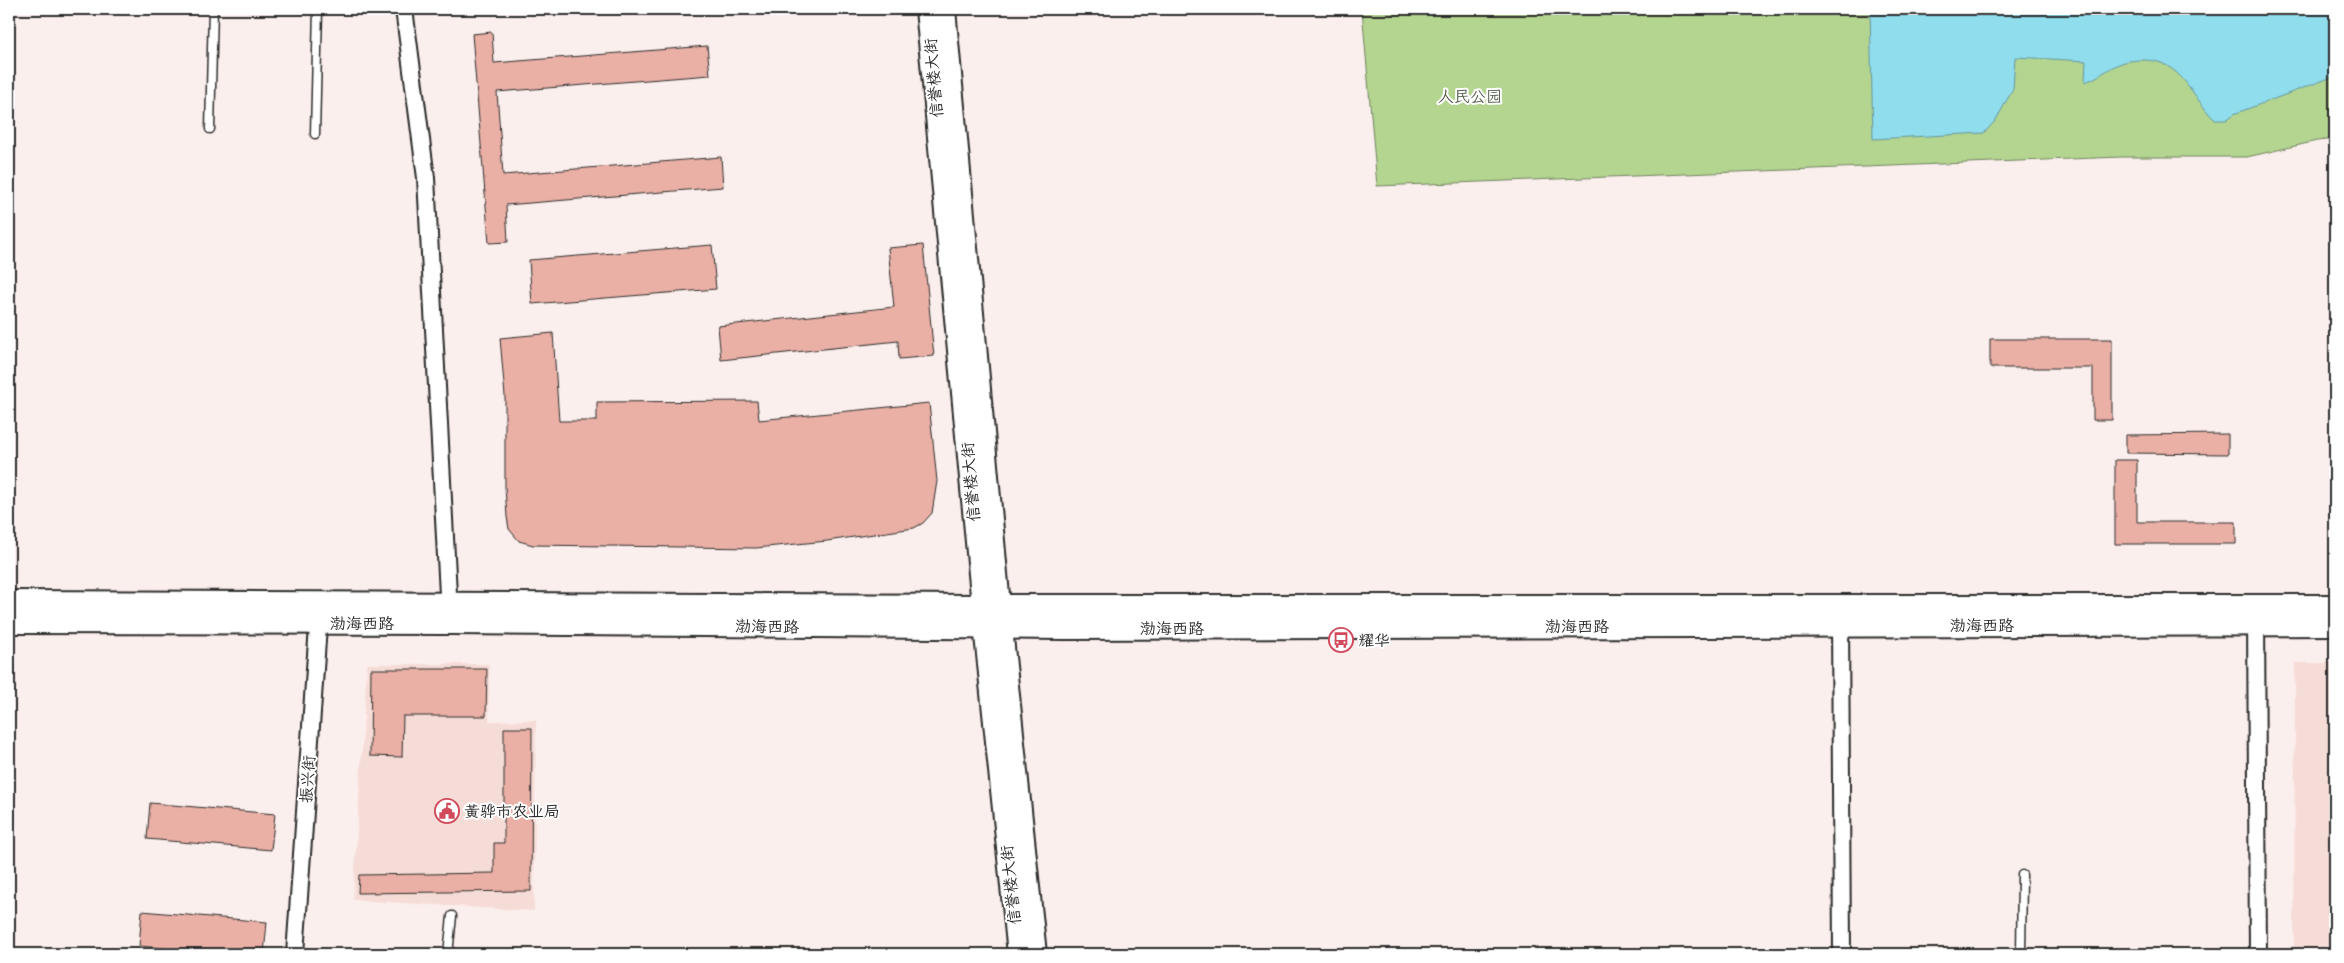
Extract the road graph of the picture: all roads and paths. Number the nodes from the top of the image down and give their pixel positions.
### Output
1 (213, 9) edge
2 (318, 9) edge
3 (404, 9) edge
4 (926, 9) edge
5 (945, 9) edge
6 (210, 129) dead end
7 (314, 134) dead end
8 (9, 602) edge
9 (2335, 606) edge
10 (319, 613) junction
11 (449, 613) junction
12 (2256, 615) junction
13 (1840, 616) junction
14 (992, 617) junction
15 (9, 622) edge
16 (2335, 624) edge
17 (2022, 875) dead end
18 (452, 916) dead end
19 (295, 954) edge
20 (448, 954) edge
21 (1018, 954) edge
22 (1036, 954) edge
23 (1842, 954) edge
24 (2021, 954) edge
25 (2258, 954) edge

1 - 6 lane
2 - 7 lane
3 - 11 street
4 - 14 street, 信誉楼大街
5 - 14 street, 信誉楼大街
8 - 10 main road, 渤海西路
9 - 12 main road, 渤海西路
10 - 11 main road, 渤海西路
10 - 15 main road, 渤海西路
10 - 19 street, 振兴街
11 - 14 main road, 渤海西路
12 - 13 main road, 渤海西路
12 - 16 main road, 渤海西路
12 - 25 street
13 - 14 main road, 渤海西路
13 - 23 street
14 - 21 street, 信誉楼大街
14 - 22 street, 信誉楼大街
17 - 24 lane
18 - 20 lane

